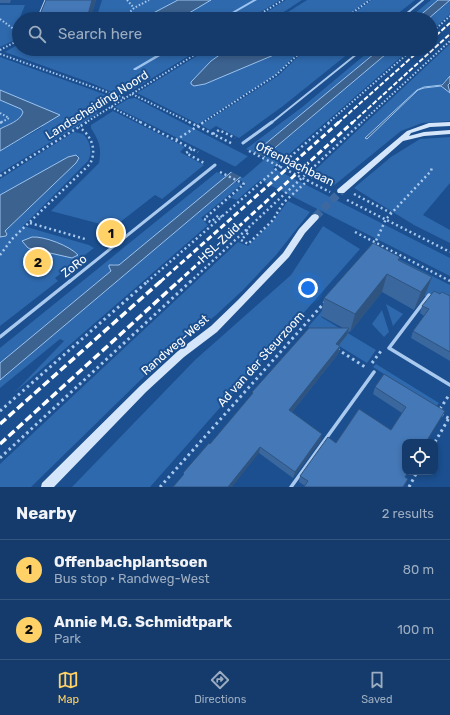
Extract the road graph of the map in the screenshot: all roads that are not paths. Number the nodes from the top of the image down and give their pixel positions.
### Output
1 (46, 0) edge
2 (423, 0) edge
3 (41, 12) edge
4 (408, 12) edge
5 (354, 56) edge
6 (450, 124) edge
7 (450, 132) edge
8 (243, 143) dead end
9 (395, 143) junction
10 (215, 165) dead end
11 (341, 191) tunnel mouth
12 (315, 217) tunnel mouth
13 (429, 295) edge
14 (0, 337) edge
15 (374, 372) dead end
16 (450, 385) edge
17 (46, 487) edge
18 (292, 487) edge

1 - 3 street
2 - 4 lane
5 - 8 lane
6 - 9 main road
7 - 9 main road
9 - 11 main road
10 - 14 lane, ZoRo
12 - 17 main road, Randweg-West
13 - 16 lane
15 - 18 lane

